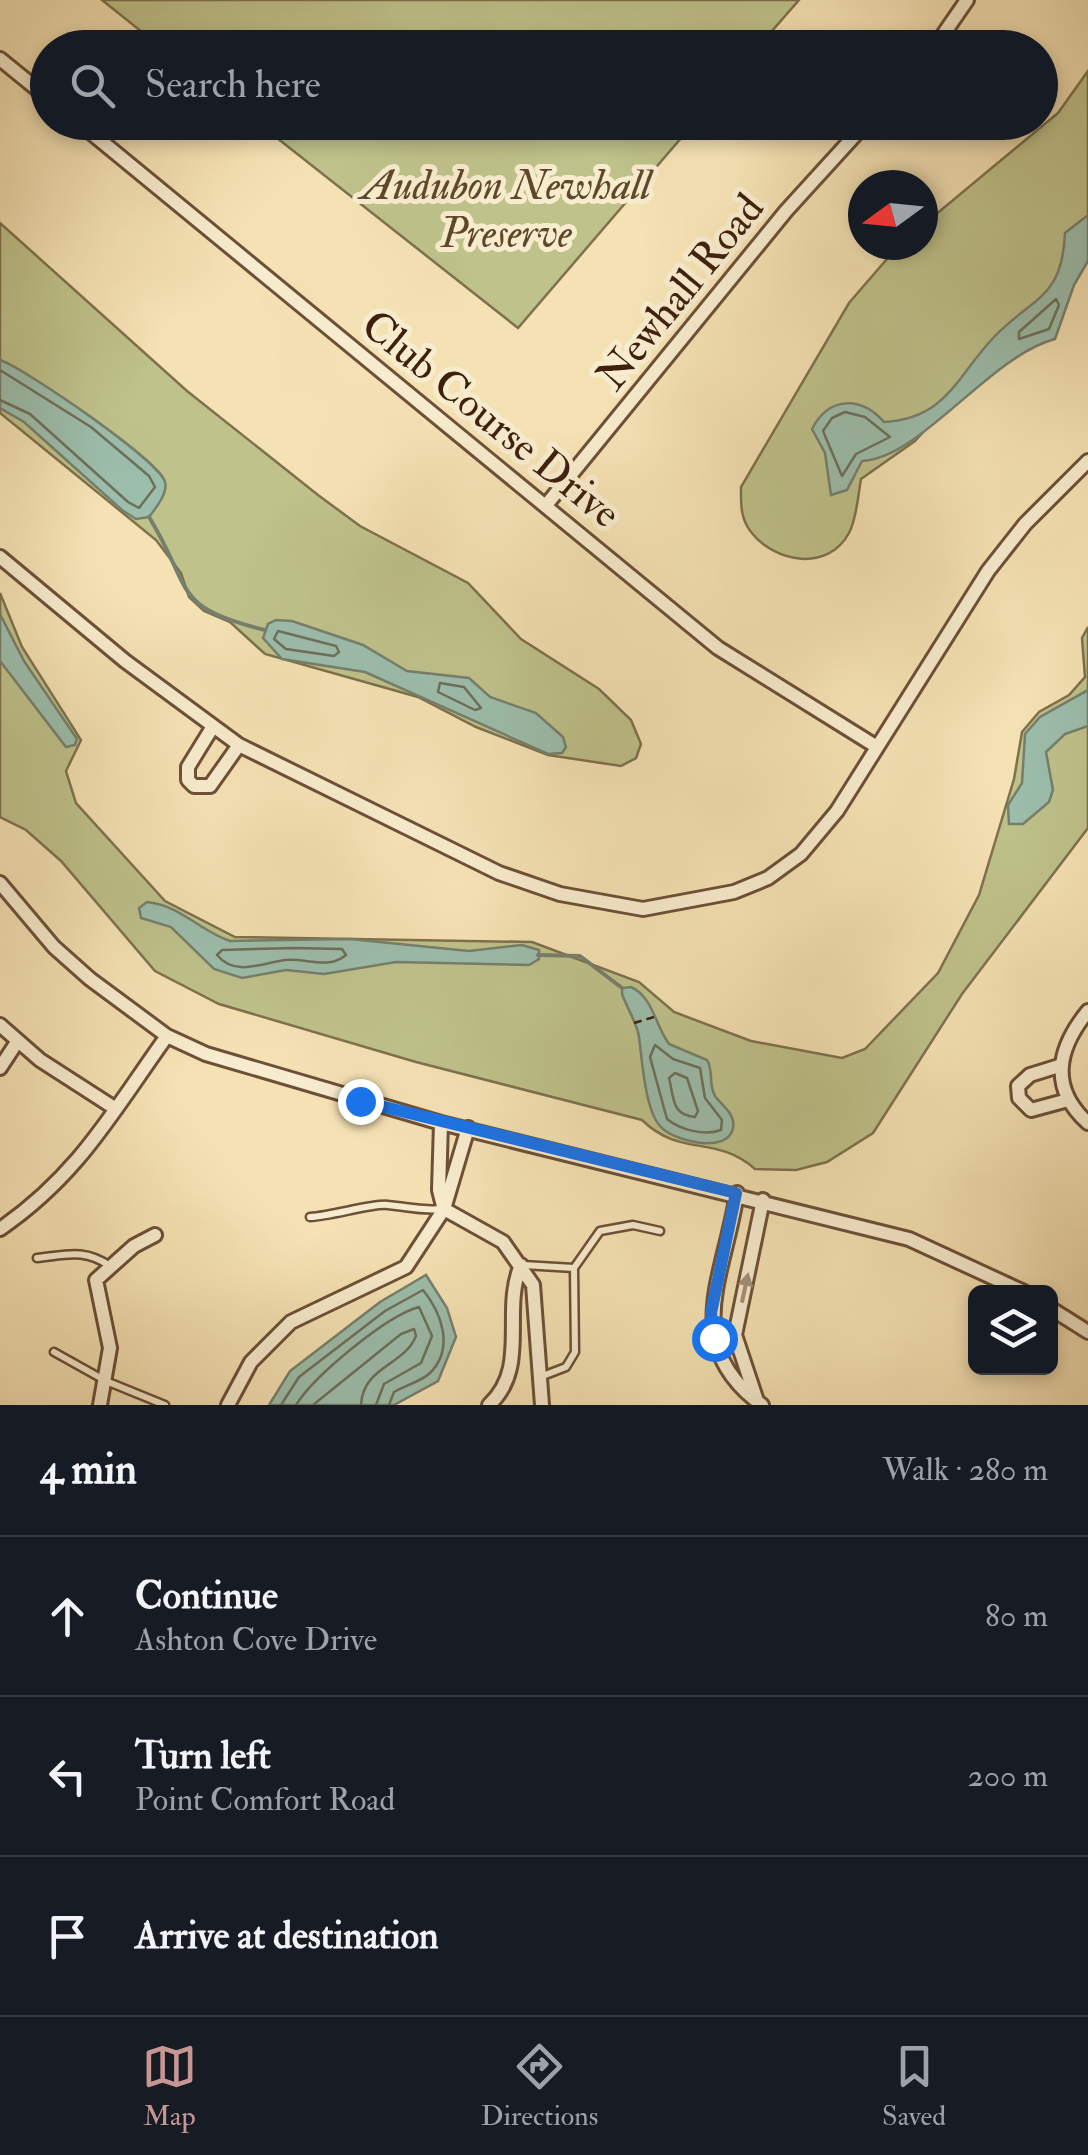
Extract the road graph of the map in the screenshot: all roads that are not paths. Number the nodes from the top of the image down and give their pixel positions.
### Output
1 (967, 0) edge
2 (946, 30) edge
3 (0, 59) edge
4 (30, 83) edge
5 (100, 140) edge
6 (851, 140) edge
7 (1088, 461) edge
8 (547, 504) junction
9 (0, 557) edge
10 (212, 728) junction
11 (239, 745) junction
12 (877, 747) junction
13 (0, 882) edge
14 (1088, 1012) edge
15 (0, 1026) edge
16 (168, 1036) junction
17 (17, 1042) junction
18 (1059, 1066) junction
19 (0, 1068) edge
20 (1068, 1100) junction
21 (116, 1110) junction
22 (1088, 1123) edge
23 (441, 1124) junction
24 (468, 1128) junction
25 (736, 1193) junction
26 (763, 1200) junction
27 (444, 1209) junction
28 (310, 1217) dead end
29 (0, 1229) edge
30 (660, 1231) dead end
31 (730, 1234) junction
32 (155, 1235) dead end
33 (755, 1241) junction
34 (37, 1258) dead end
35 (521, 1265) junction
36 (110, 1266) junction
37 (574, 1268) junction
38 (1009, 1285) edge
39 (1058, 1313) edge
40 (1088, 1332) edge
41 (735, 1335) junction
42 (714, 1338) junction
43 (54, 1352) dead end
44 (539, 1378) junction
45 (106, 1381) junction
46 (759, 1403) edge
47 (100, 1405) edge
48 (164, 1405) edge
49 (228, 1405) edge
50 (489, 1405) edge
51 (542, 1405) edge

1 - 2 street
3 - 4 street
5 - 8 street, Club Course Drive
6 - 8 street, Newhall Road
7 - 12 street
8 - 12 street, Club Course Drive
9 - 10 street
10 - 11 street
10 - 11 street
11 - 12 street
13 - 16 street
14 - 18 street
15 - 17 street
16 - 21 street
16 - 23 street
17 - 19 street
17 - 21 street
18 - 20 street
18 - 20 street
20 - 22 street
21 - 29 street
23 - 24 street
23 - 27 street
24 - 25 street
24 - 27 street
25 - 26 street
25 - 31 street
26 - 33 street
26 - 38 street
27 - 28 lane
27 - 35 street
27 - 49 street
30 - 37 lane
31 - 33 street
31 - 42 street
32 - 36 street
41 -> 33 street
34 - 36 lane
35 - 37 lane
35 - 44 street
35 - 50 street
36 - 45 street
37 - 44 lane
39 - 40 street
41 - 42 street
41 - 46 street
42 - 46 street
43 - 45 lane
44 - 51 street
45 - 47 street
45 - 48 lane

